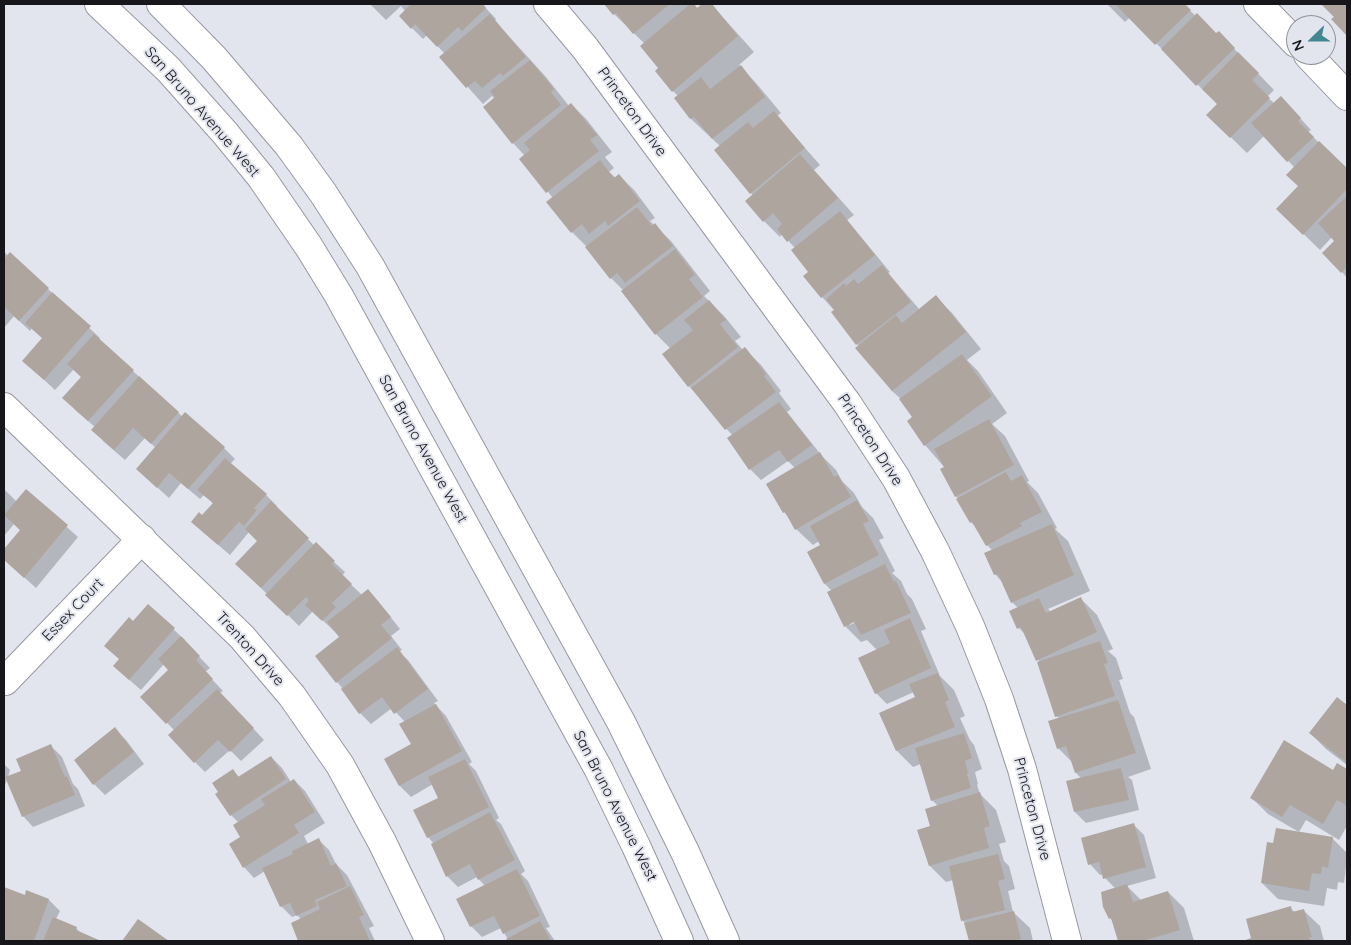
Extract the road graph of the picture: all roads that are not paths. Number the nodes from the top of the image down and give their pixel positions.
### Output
1 (99, 4) edge
2 (161, 4) edge
3 (548, 4) edge
4 (1258, 4) edge
5 (1286, 33) edge
6 (1318, 65) edge
7 (1347, 96) edge
8 (4, 407) edge
9 (142, 539) junction
10 (5, 681) edge
11 (430, 941) edge
12 (679, 941) edge
13 (725, 941) edge
14 (1067, 941) edge

1 - 12 main road, San Bruno Avenue West
2 - 13 main road
3 - 14 main road, Princeton Drive
4 - 5 main road
6 - 7 main road
8 - 9 main road, Trenton Drive
9 - 10 main road, Essex Court
9 - 11 main road, Trenton Drive

